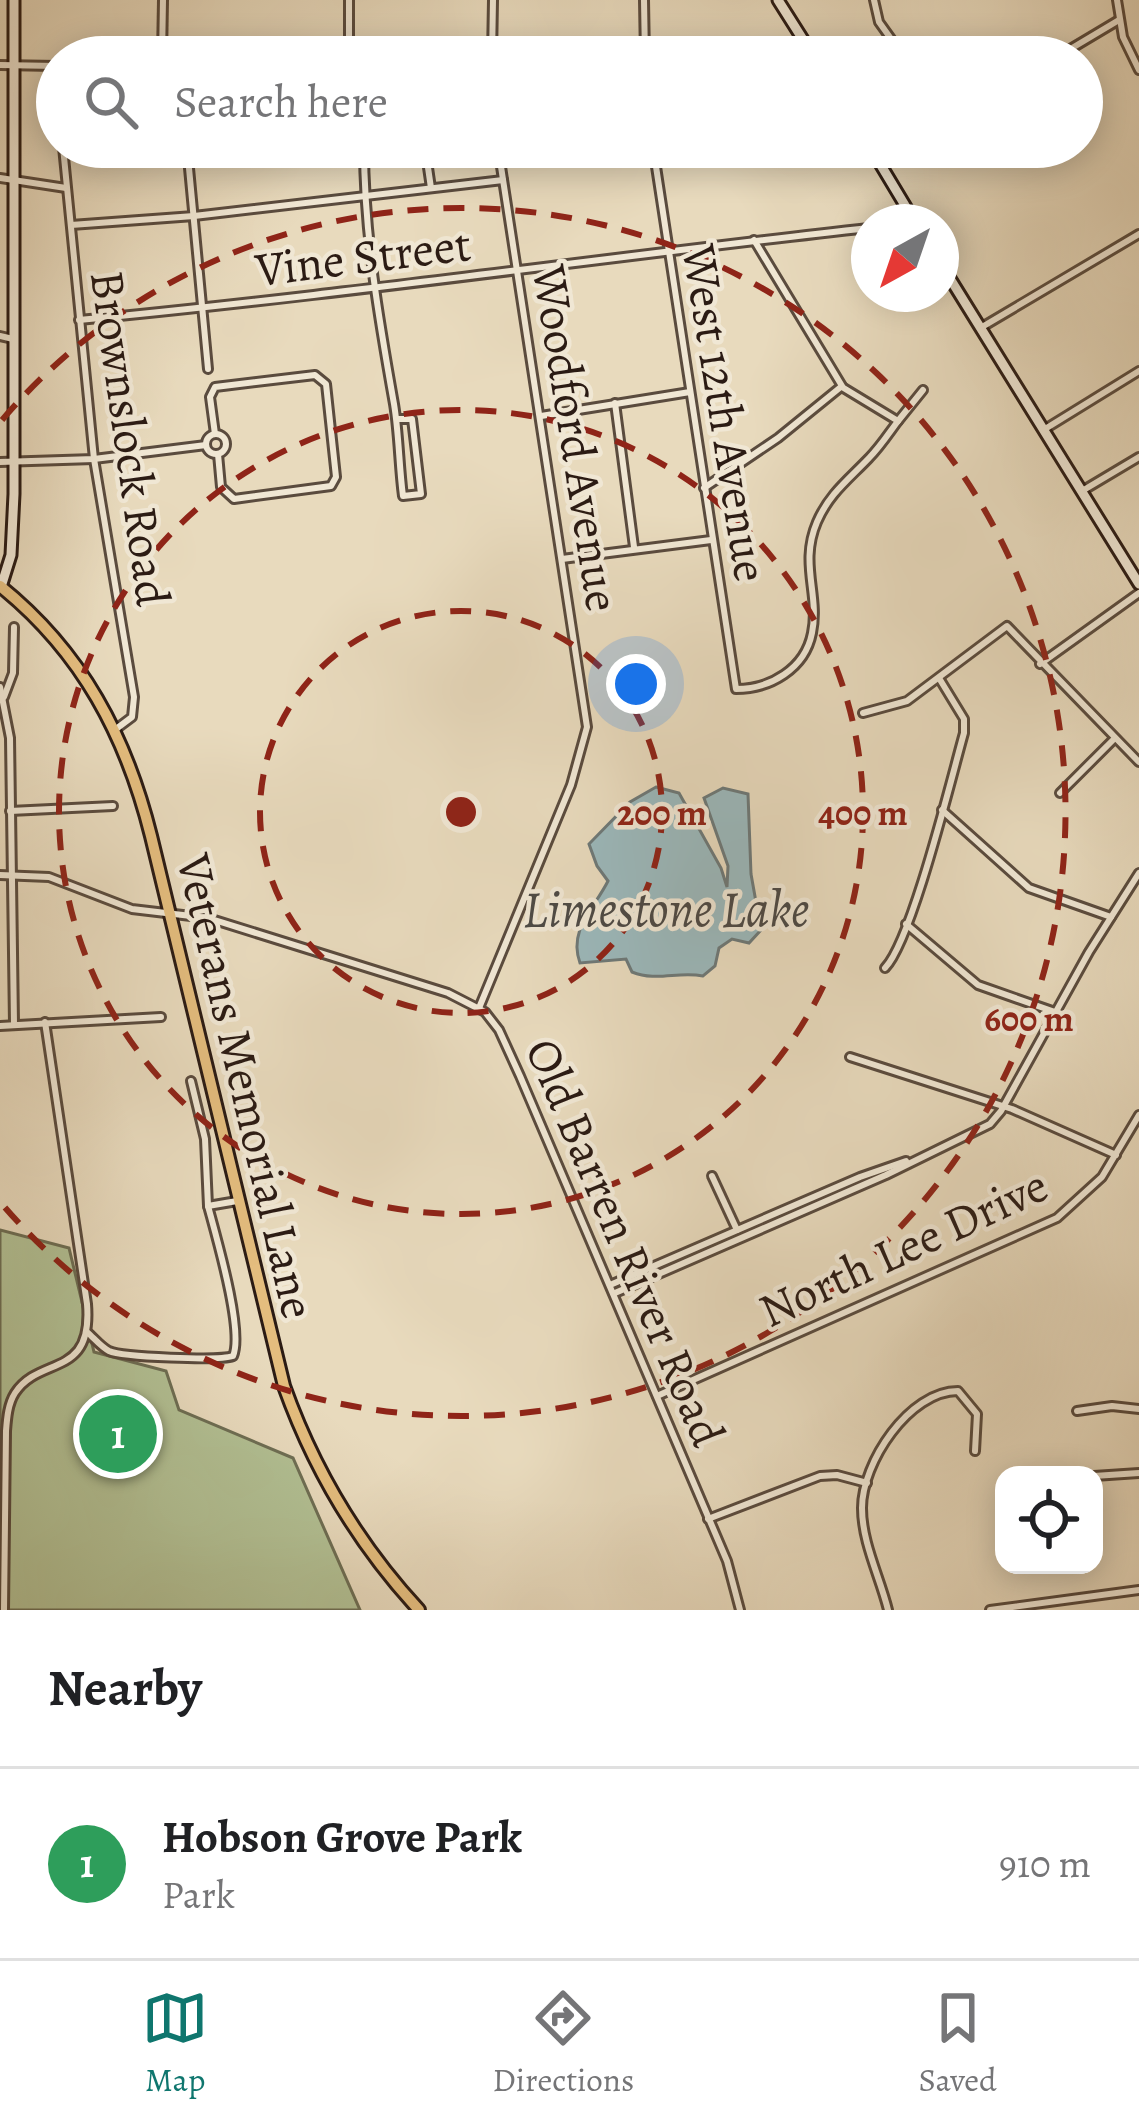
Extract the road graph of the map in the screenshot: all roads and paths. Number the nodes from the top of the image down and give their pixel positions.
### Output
1 (4, 0) edge
2 (14, 0) edge
3 (163, 0) edge
4 (350, 0) edge
5 (493, 0) edge
6 (644, 0) edge
7 (778, 0) edge
8 (874, 0) edge
9 (1117, 0) edge
10 (1119, 20) junction
11 (162, 36) edge
12 (349, 36) edge
13 (492, 36) edge
14 (645, 36) edge
15 (801, 36) edge
16 (889, 36) edge
17 (1092, 36) edge
18 (0, 65) edge
19 (14, 66) junction
20 (36, 66) edge
21 (1139, 70) edge
22 (65, 168) edge
23 (189, 168) edge
24 (365, 168) edge
25 (428, 168) edge
26 (501, 168) edge
27 (656, 168) edge
28 (882, 168) edge
29 (0, 178) edge
30 (503, 180) junction
31 (13, 181) junction
32 (66, 188) junction
33 (431, 188) junction
34 (367, 195) junction
35 (905, 204) edge
36 (194, 216) junction
37 (70, 226) junction
38 (851, 230) edge
39 (1139, 234) edge
40 (754, 240) junction
41 (668, 250) junction
42 (518, 270) junction
43 (376, 290) junction
44 (959, 293) edge
45 (204, 308) junction
46 (80, 320) junction
47 (981, 328) junction
48 (0, 336) edge
49 (13, 339) junction
50 (208, 369) dead end
51 (1139, 371) edge
52 (842, 386) junction
53 (923, 390) dead end
54 (690, 392) junction
55 (615, 403) junction
56 (541, 416) junction
57 (395, 419) junction
58 (898, 421) junction
59 (1044, 430) junction
60 (215, 434) junction
61 (206, 445) junction
62 (218, 454) junction
63 (1139, 457) edge
64 (94, 459) junction
65 (0, 462) edge
66 (14, 462) junction
67 (704, 488) junction
68 (1082, 491) junction
69 (711, 540) junction
70 (634, 549) junction
71 (562, 559) junction
72 (0, 587) edge
73 (1139, 589) edge
74 (14, 627) dead end
75 (1040, 664) junction
76 (939, 679) junction
77 (0, 687) edge
78 (4, 697) junction
79 (863, 713) dead end
80 (116, 729) junction
81 (0, 736) edge
82 (10, 736) junction
83 (1114, 739) junction
84 (1139, 763) edge
85 (1060, 793) dead end
86 (113, 806) dead end
87 (942, 810) junction
88 (10, 811) junction
89 (1139, 873) edge
90 (0, 875) edge
91 (10, 875) junction
92 (169, 914) junction
93 (1111, 917) junction
94 (906, 924) junction
95 (885, 968) dead end
96 (479, 1007) junction
97 (1055, 1012) junction
98 (161, 1017) dead end
99 (45, 1022) junction
100 (14, 1024) junction
101 (0, 1026) edge
102 (850, 1057) dead end
103 (191, 1081) dead end
104 (1004, 1106) junction
105 (1139, 1115) edge
106 (1117, 1156) junction
107 (712, 1176) dead end
108 (236, 1201) junction
109 (208, 1206) junction
110 (739, 1235) junction
111 (612, 1289) junction
112 (86, 1331) junction
113 (657, 1396) junction
114 (1139, 1408) edge
115 (1077, 1411) dead end
116 (975, 1451) dead end
117 (1139, 1473) edge
118 (1103, 1475) edge
119 (867, 1483) junction
120 (708, 1519) junction
121 (1139, 1590) edge
122 (4, 1610) edge
123 (419, 1610) edge
124 (740, 1610) edge
125 (889, 1610) edge
126 (990, 1610) edge

1 - 2 street
2 - 19 street
3 - 11 street
4 - 12 street
5 - 13 street
6 - 14 street
7 - 15 street
8 - 16 street
9 - 10 street
10 - 17 street
10 - 21 street
18 - 19 street
19 - 20 street
19 - 31 street
22 - 32 street, Brownslock Road
23 - 36 street
24 - 34 street
25 - 33 street
26 - 30 street, Woodford Avenue
27 - 41 street, West 12th Avenue
28 - 35 street
29 - 31 street
30 - 33 street
30 - 42 street, Woodford Avenue
31 - 32 street
31 - 49 street
32 - 37 street, Brownslock Road
33 - 34 street
34 - 36 street
34 - 43 street
36 - 37 street
36 - 45 street
37 - 46 street, Brownslock Road
38 - 40 street, Vine Street
39 - 47 street
40 - 41 street, Vine Street
40 - 52 street
41 - 42 street, Vine Street
41 - 54 street, West 12th Avenue
42 - 43 street, Vine Street
42 - 56 street, Woodford Avenue
43 - 45 street, Vine Street
43 - 57 street
44 - 47 street
45 - 46 street, Vine Street
45 - 50 street
46 - 64 street, Brownslock Road
47 - 59 street
48 - 49 street
49 - 66 street
51 - 59 street
52 - 58 street
52 - 67 street
53 - 58 street
54 - 55 street
54 - 67 street, West 12th Avenue
55 - 56 street
55 - 70 street
56 - 71 street, Woodford Avenue
57 - 57 street
58 - 69 street, West 12th Avenue
59 - 68 street
60 - 61 street
60 - 62 street
60 - 62 street
61 - 62 street
61 - 64 street
63 - 68 street
64 - 66 street
64 - 80 street, Brownslock Road
65 - 66 street
66 - 72 street
67 - 69 street, West 12th Avenue
68 - 73 street
69 - 70 street
70 - 71 street
71 - 96 street, Woodford Avenue
72 - 80 main road, Veterans Memorial Lane
73 - 75 street
74 - 78 street
75 - 76 street
75 - 83 street
76 - 79 street
76 - 87 street
77 - 78 street
78 - 82 street
80 - 92 main road, Veterans Memorial Lane
81 - 82 street
82 - 88 street
83 - 84 street
83 - 85 street
86 - 88 street
87 - 93 street
87 - 94 street
88 - 91 street
89 - 93 street
90 - 91 street, Old Barren River Road
91 - 92 street, Old Barren River Road
91 - 100 street
92 - 96 street, Old Barren River Road
92 - 108 main road, Veterans Memorial Lane
93 - 97 street
94 - 95 street
94 - 97 street
96 - 111 street, Old Barren River Road
97 - 104 street
98 - 99 street
99 - 100 street
99 - 112 street
100 - 101 street
102 - 104 street
103 - 109 street
104 - 106 street
104 - 110 street
105 - 106 street, North Lee Drive
106 - 113 street, North Lee Drive
107 - 110 street
108 - 109 street
108 - 123 main road, Veterans Memorial Lane
109 - 112 street
110 - 111 street
111 - 113 street, Old Barren River Road
112 - 122 street
113 - 120 street, Old Barren River Road
114 - 115 street
116 - 119 street
117 - 118 street
119 - 120 street
119 - 125 street
120 - 124 street, Old Barren River Road
121 - 126 street

